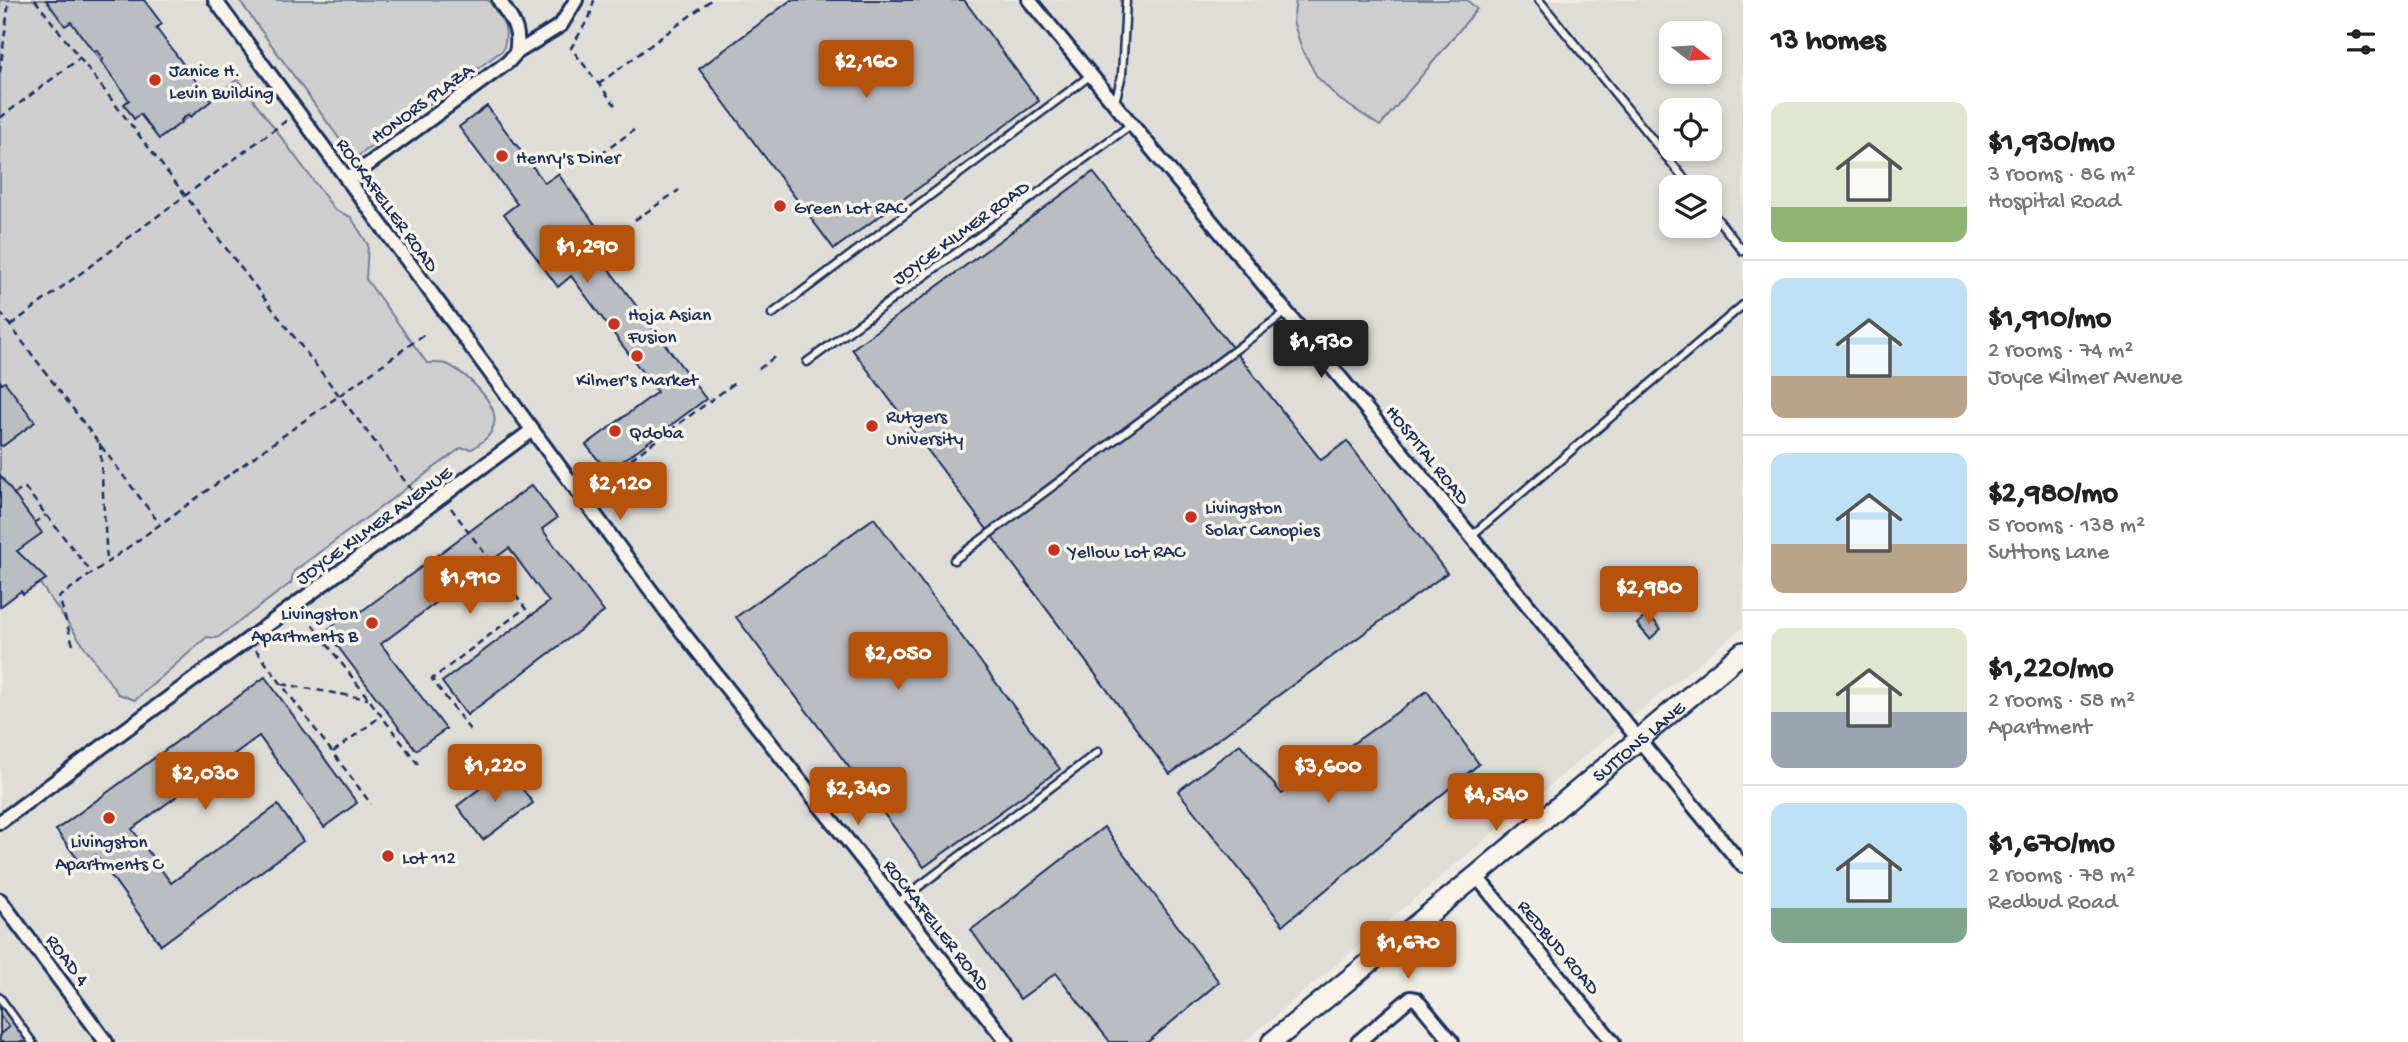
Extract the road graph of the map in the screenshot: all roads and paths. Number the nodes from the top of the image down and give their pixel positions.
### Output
1 (9, 0) edge
2 (35, 0) edge
3 (215, 0) edge
4 (499, 0) edge
5 (576, 0) edge
6 (594, 0) edge
7 (711, 0) edge
8 (1029, 0) edge
9 (1126, 0) edge
10 (1539, 0) edge
11 (0, 31) edge
12 (4, 37) junction
13 (516, 53) junction
14 (80, 58) junction
15 (0, 72) edge
16 (1091, 75) junction
17 (599, 84) junction
18 (615, 104) dead end
19 (1115, 104) junction
20 (0, 118) edge
21 (289, 119) dead end
22 (1132, 124) junction
23 (634, 130) dead end
24 (591, 161) dead end
25 (1681, 175) edge
26 (347, 180) junction
27 (679, 190) dead end
28 (185, 195) junction
29 (635, 220) dead end
30 (1722, 225) edge
31 (1743, 251) edge
32 (1743, 305) edge
33 (0, 312) edge
34 (1286, 312) junction
35 (772, 314) dead end
36 (11, 325) junction
37 (425, 334) dead end
38 (777, 355) dead end
39 (807, 362) dead end
40 (759, 369) dead end
41 (736, 382) dead end
42 (339, 395) junction
43 (531, 431) junction
44 (100, 443) junction
45 (602, 480) dead end
46 (14, 494) dead end
47 (443, 496) junction
48 (426, 509) junction
49 (46, 515) junction
50 (34, 523) dead end
51 (159, 523) junction
52 (1471, 537) junction
53 (954, 560) dead end
54 (107, 562) junction
55 (92, 573) junction
56 (297, 604) junction
57 (526, 608) junction
58 (531, 616) dead end
59 (248, 640) junction
60 (73, 645) dead end
61 (1743, 652) edge
62 (281, 684) junction
63 (368, 699) junction
64 (381, 716) junction
65 (470, 730) dead end
66 (1638, 739) junction
67 (332, 752) junction
68 (1098, 752) dead end
69 (421, 768) dead end
70 (371, 804) dead end
71 (0, 822) edge
72 (1743, 866) edge
73 (1476, 876) junction
74 (0, 900) edge
75 (897, 903) junction
76 (0, 998) edge
77 (32, 1042) edge
78 (106, 1042) edge
79 (1007, 1042) edge
80 (1272, 1042) edge
81 (1358, 1042) edge
82 (1452, 1042) edge
83 (1613, 1042) edge

1 - 12 path
2 - 14 path
3 - 26 street, ROCKAFELLER ROAD
4 - 13 street
5 - 13 street, HONORS PLAZA
6 - 17 path
7 - 17 path
8 - 16 street, HOSPITAL ROAD
9 - 19 lane
10 - 25 lane
11 - 12 path
12 - 15 path
13 - 26 street, HONORS PLAZA
14 - 20 path
14 - 28 path
16 - 19 street, HOSPITAL ROAD
16 - 35 lane
17 - 18 path
19 - 22 street, HOSPITAL ROAD
21 - 28 path
22 - 34 street, HOSPITAL ROAD
22 - 39 lane, JOYCE KILMER ROAD
23 - 24 path
26 - 43 street, ROCKAFELLER ROAD
27 - 29 path
28 - 36 path
28 - 42 path
30 - 31 lane
32 - 52 lane
33 - 36 path
34 - 52 street, HOSPITAL ROAD
34 - 53 lane
36 - 44 path
37 - 42 path
38 - 40 path
41 - 45 path
42 - 48 path
42 - 51 path
43 - 47 street, JOYCE KILMER AVENUE
43 - 75 street, ROCKAFELLER ROAD
44 - 51 path
44 - 54 path
46 - 49 path
47 - 48 street, JOYCE KILMER AVENUE
47 - 57 path
48 - 56 street, JOYCE KILMER AVENUE
49 - 50 path
49 - 55 path
51 - 54 path
52 - 66 street, HOSPITAL ROAD
54 - 55 path
55 - 60 path
56 - 59 street, JOYCE KILMER AVENUE
56 - 63 path
57 - 58 path
57 - 65 path
59 - 62 path
59 - 71 street, JOYCE KILMER AVENUE
61 - 66 street, SUTTONS LANE
62 - 63 path
62 - 67 path
63 - 64 path
64 - 67 path
64 - 69 path
66 - 72 street, HOSPITAL ROAD
66 - 73 street, SUTTONS LANE
67 - 70 path
68 - 75 lane
73 - 80 street, SUTTONS LANE
73 - 83 street, REDBUD ROAD
74 - 78 street, ROAD 4
75 - 79 street, ROCKAFELLER ROAD
76 - 77 lane
81 - 82 street

